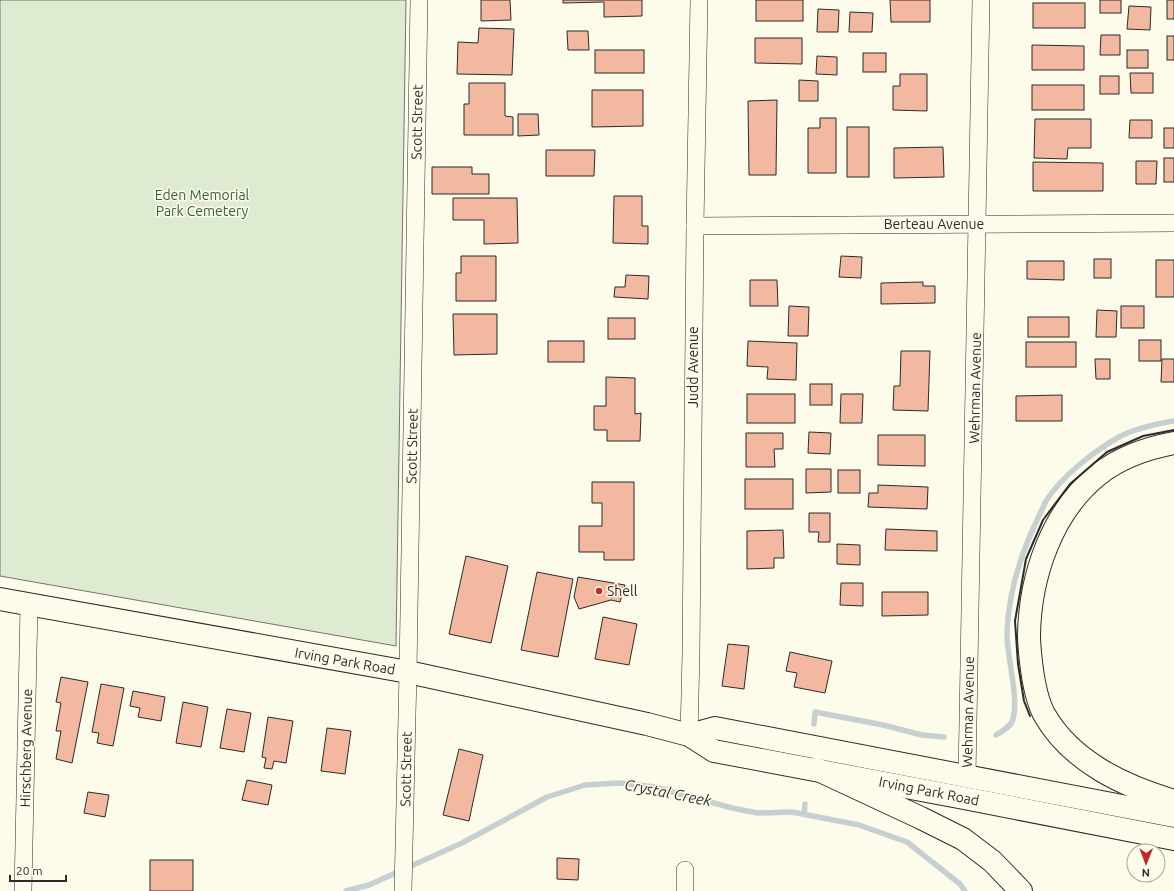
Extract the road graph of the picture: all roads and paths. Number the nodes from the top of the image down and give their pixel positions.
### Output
1 (419, 0) edge
2 (699, 0) edge
3 (981, 0) edge
4 (1174, 223) edge
5 (978, 224) junction
6 (694, 226) junction
7 (1174, 443) edge
8 (0, 599) edge
9 (29, 605) junction
10 (408, 672) junction
11 (689, 734) junction
12 (816, 769) junction
13 (967, 777) junction
14 (1174, 802) edge
15 (1174, 816) edge
16 (1174, 839) edge
17 (685, 870) dead end
18 (23, 891) edge
19 (403, 891) edge
20 (685, 891) edge
21 (1020, 891) edge

1 - 10 street, Scott Street
2 - 6 street, Judd Avenue
3 - 5 street, Wehrman Avenue
4 - 5 street, Berteau Avenue
5 - 6 street, Berteau Avenue
5 - 13 street, Wehrman Avenue
6 - 11 street, Judd Avenue
7 - 14 main road
8 - 9 main road, Irving Park Road
9 - 10 main road, Irving Park Road
9 - 18 street, Hirschberg Avenue
10 - 11 main road, Irving Park Road
10 - 19 street, Scott Street
11 - 12 main road, Irving Park Road
11 - 13 main road, Irving Park Road
12 - 16 main road, Irving Park Road
12 - 21 main road
13 - 15 main road, Irving Park Road
17 - 20 street

